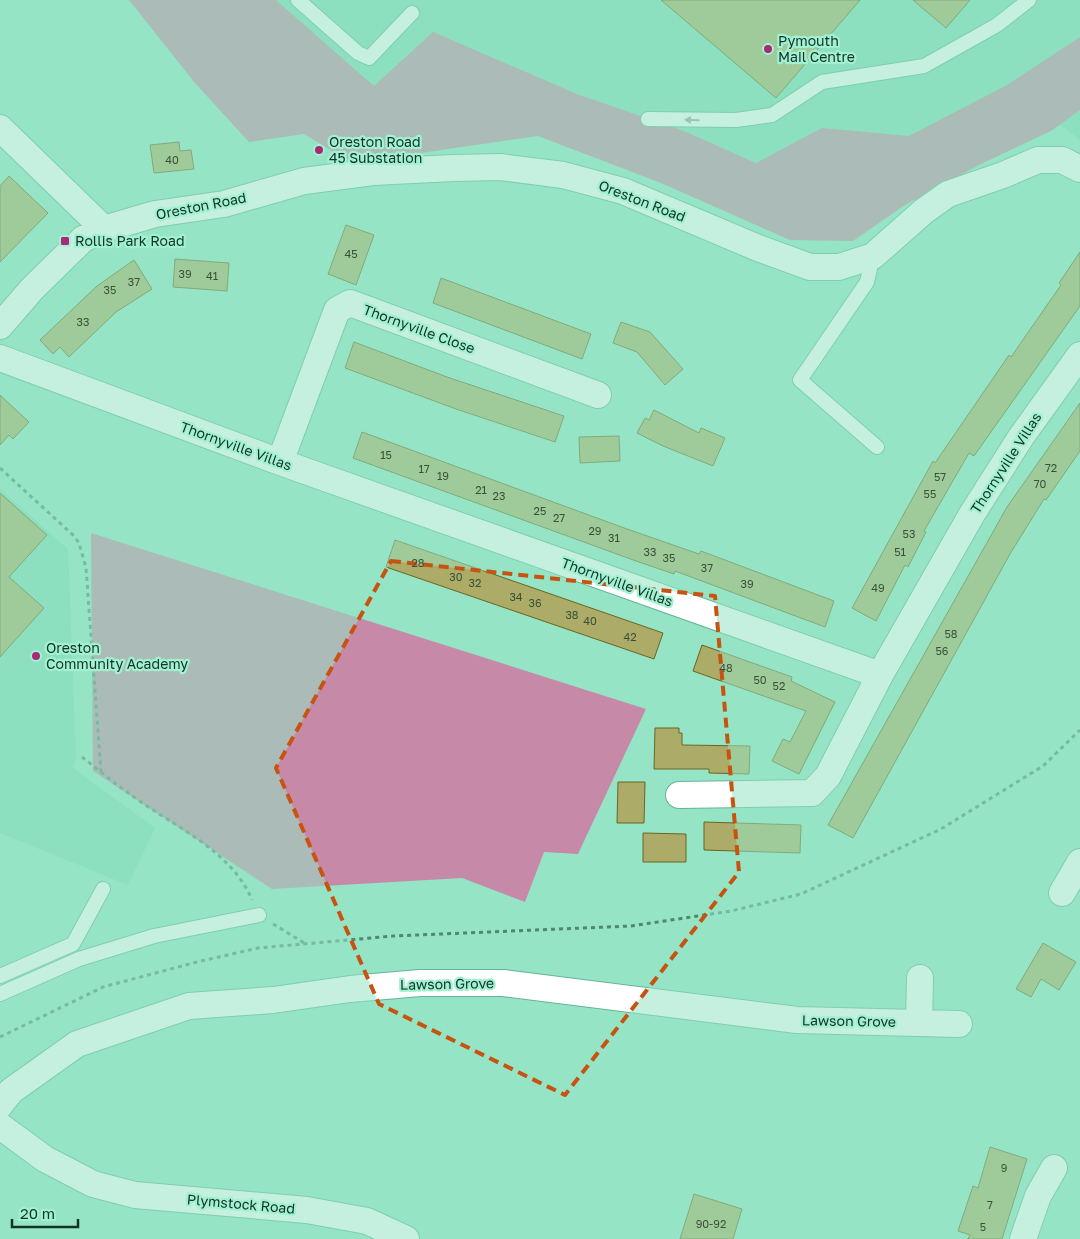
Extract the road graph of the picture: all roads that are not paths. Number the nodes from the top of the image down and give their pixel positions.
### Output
1 (298, 0) edge
2 (1029, 0) edge
3 (412, 13) dead end
4 (648, 119) dead end
5 (0, 128) edge
6 (1080, 169) edge
7 (104, 229) junction
8 (873, 256) junction
9 (0, 326) edge
10 (1080, 355) edge
11 (0, 358) edge
12 (598, 395) dead end
13 (878, 447) dead end
14 (280, 462) junction
15 (880, 675) junction
16 (679, 795) dead end
17 (1080, 862) edge
18 (103, 889) dead end
19 (1062, 893) dead end
20 (259, 915) road end
21 (0, 976) edge
22 (920, 978) dead end
23 (0, 994) edge
24 (920, 1023) junction
25 (959, 1024) dead end
26 (0, 1105) edge
27 (0, 1126) edge
28 (1054, 1168) dead end
29 (381, 1234) edge
30 (406, 1239) edge
31 (1023, 1239) edge

1 - 3 lane
2 -> 4 lane
5 - 7 street
6 - 8 street, Oreston Road
7 - 8 street, Oreston Road
7 - 9 street, Oreston Road
8 - 13 lane
10 - 15 street, Thornyville Villas
11 - 14 street, Thornyville Villas
12 - 14 street, Thornyville Close
14 - 15 street, Thornyville Villas
15 - 16 street
17 - 19 street
18 - 21 lane
20 - 23 lane
22 - 24 street
24 - 25 street, Lawson Grove
24 - 26 street, Lawson Grove
27 - 29 street, Plymstock Road
28 - 31 street
29 - 30 street, Plymstock Road

